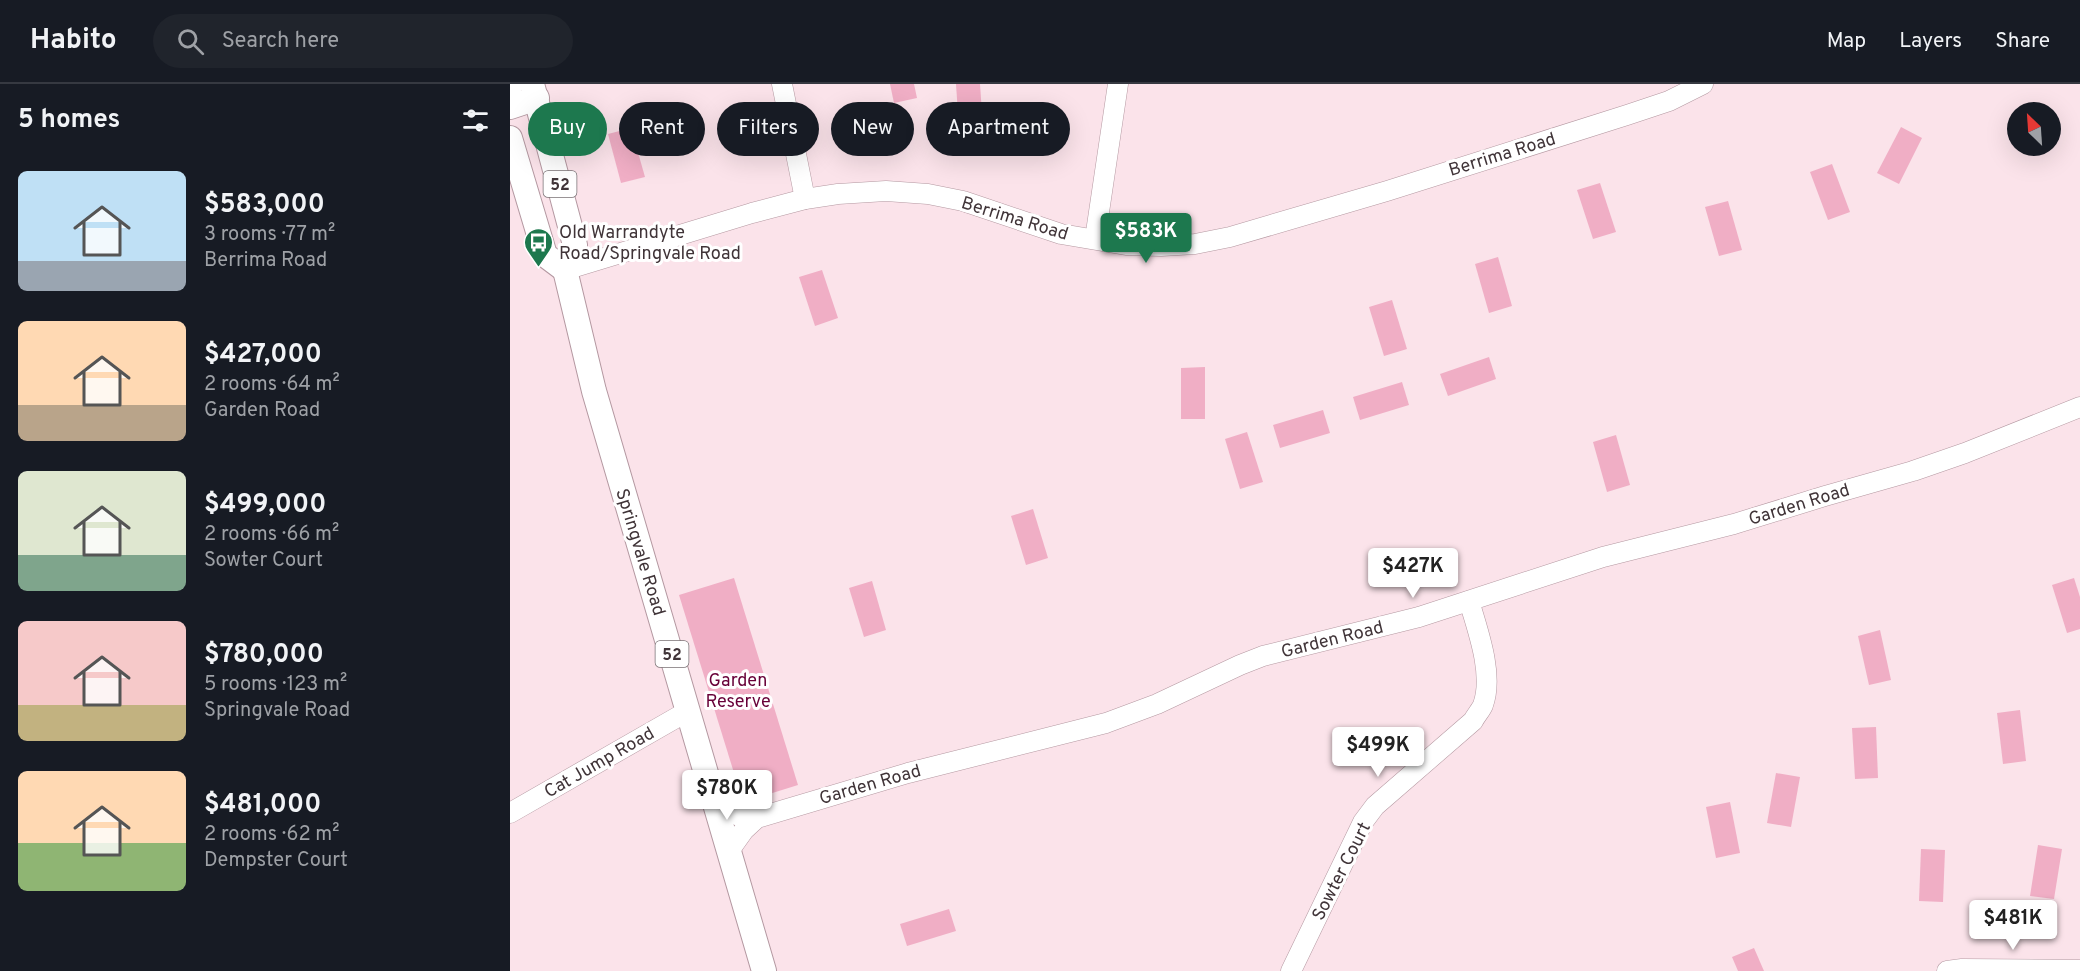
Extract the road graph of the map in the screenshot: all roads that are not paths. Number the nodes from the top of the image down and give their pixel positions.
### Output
1 (782, 84) edge
2 (1118, 84) edge
3 (1703, 84) edge
4 (534, 91) edge
5 (510, 107) edge
6 (510, 138) edge
7 (805, 200) junction
8 (1095, 239) junction
9 (564, 270) junction
10 (2080, 407) edge
11 (1469, 602) junction
12 (688, 711) junction
13 (716, 805) junction
14 (510, 813) edge
15 (757, 818) junction
16 (729, 851) junction
17 (2080, 970) edge
18 (764, 971) edge
19 (1291, 971) edge
20 (1947, 971) edge

1 - 7 street
2 - 8 street
3 - 8 street, Berrima Road
4 - 5 main road
4 - 9 main road, 52
6 - 9 main road, 52
7 - 8 street, Berrima Road
7 - 9 street, Berrima Road
9 - 12 main road, Springvale Road / 52
10 - 11 street, Garden Road
11 - 15 street, Garden Road
11 - 19 street, Sowter Court
12 - 13 main road, Springvale Road / 52
12 - 14 street, Cat Jump Road
13 - 15 street
13 - 16 main road, Springvale Road / 52
15 - 16 street
16 - 18 main road, Springvale Road / 52
17 - 20 street

